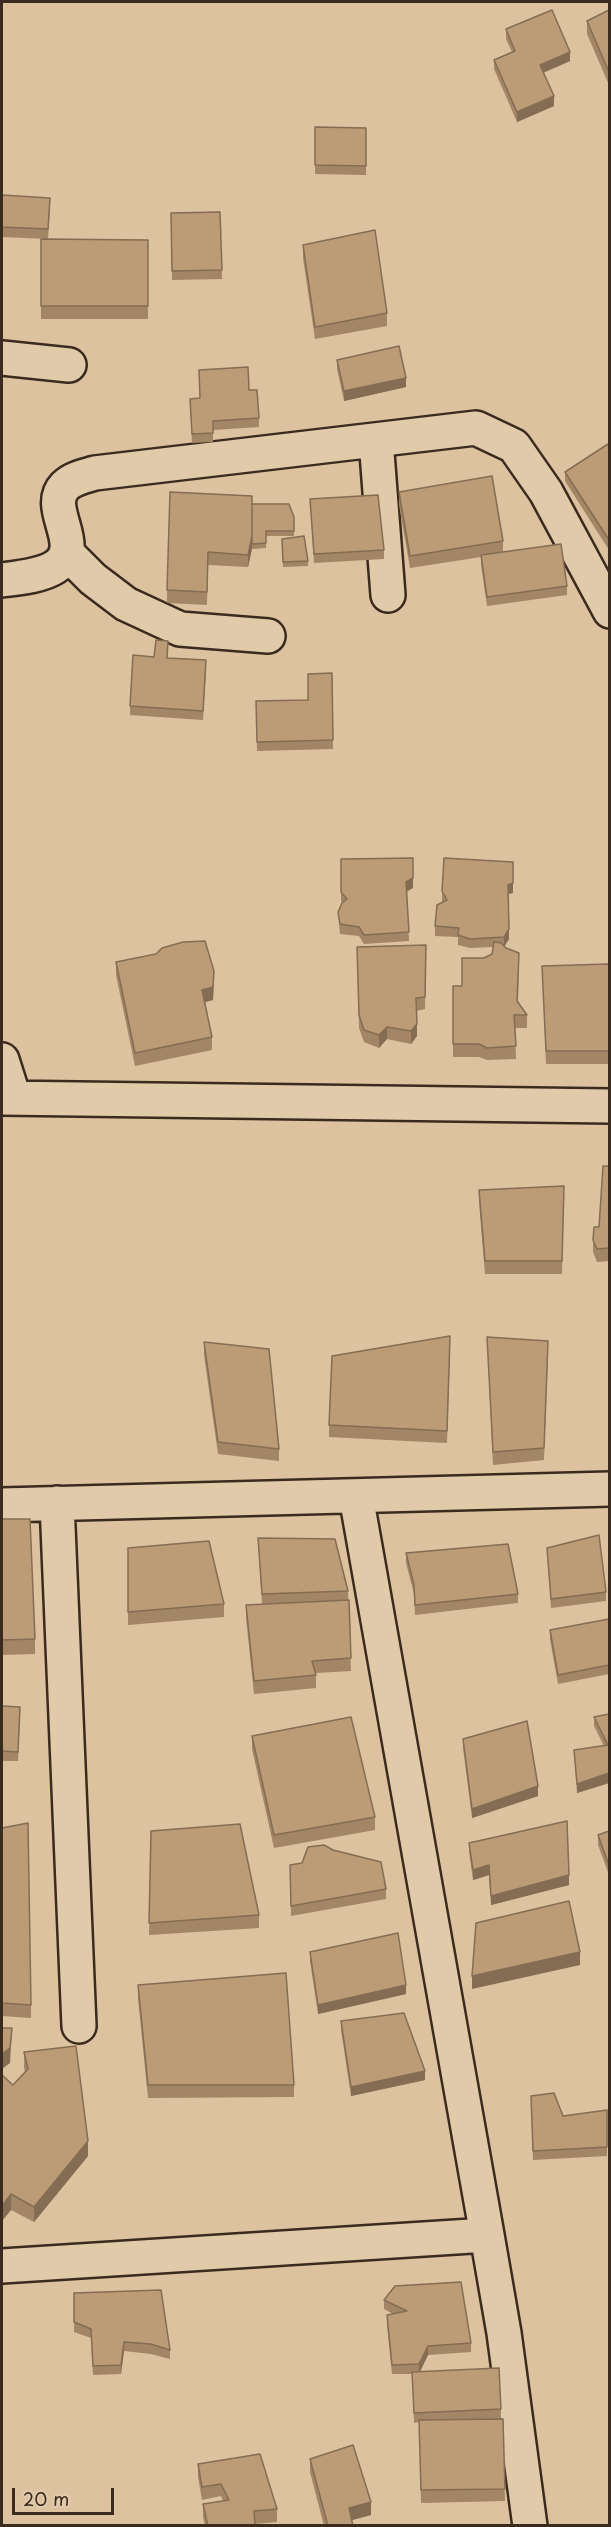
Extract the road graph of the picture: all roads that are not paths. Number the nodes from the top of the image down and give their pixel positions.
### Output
1 (2, 358) edge
2 (69, 364) dead end
3 (376, 440) junction
4 (66, 553) junction
5 (2, 580) edge
6 (388, 595) dead end
7 (609, 611) edge
8 (268, 636) dead end
9 (2, 1060) edge
10 (8, 1098) edge
11 (609, 1106) edge
12 (609, 1489) edge
13 (356, 1496) junction
14 (57, 1503) junction
15 (2, 1504) edge
16 (79, 2026) dead end
17 (487, 2235) junction
18 (2, 2266) edge
19 (530, 2526) edge

1 - 2 street
3 - 4 street
3 - 6 street
3 - 7 street
4 - 5 street
4 - 8 street
9 - 10 street
10 - 11 street
12 - 13 street
13 - 14 street
13 - 17 street
14 - 15 street
14 - 16 street
17 - 18 street
17 - 19 street

